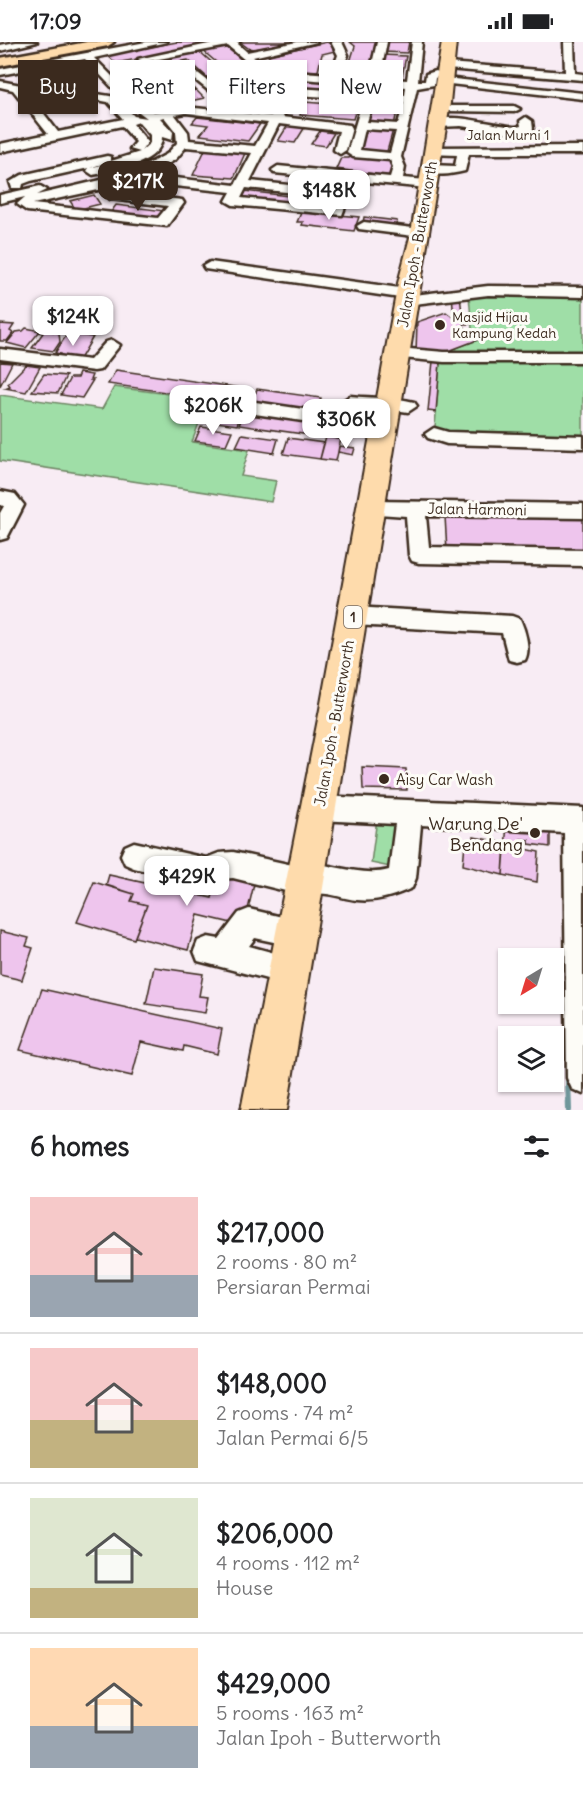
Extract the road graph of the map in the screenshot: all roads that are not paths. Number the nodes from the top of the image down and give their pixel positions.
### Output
1 (32, 42) edge
2 (162, 42) edge
3 (231, 42) edge
4 (312, 42) edge
5 (336, 42) edge
6 (382, 42) edge
7 (417, 42) edge
8 (439, 42) edge
9 (449, 42) edge
10 (569, 42) edge
11 (60, 44) edge
12 (0, 48) edge
13 (105, 48) edge
14 (86, 49) edge
15 (246, 55) junction
16 (0, 60) edge
17 (137, 60) edge
18 (252, 60) edge
19 (342, 60) edge
20 (378, 60) edge
21 (0, 72) edge
22 (443, 74) junction
23 (195, 75) edge
24 (570, 76) junction
25 (583, 76) edge
26 (110, 77) edge
27 (0, 84) edge
28 (207, 85) edge
29 (18, 88) edge
30 (583, 96) edge
31 (98, 97) edge
32 (403, 99) edge
33 (410, 99) junction
34 (403, 102) edge
35 (514, 109) dead end
36 (195, 111) edge
37 (38, 114) edge
38 (140, 114) edge
39 (161, 114) edge
40 (167, 114) edge
41 (277, 114) edge
42 (363, 114) edge
43 (137, 119) junction
44 (274, 120) junction
45 (526, 121) dead end
46 (434, 124) junction
47 (360, 125) junction
48 (403, 128) junction
49 (55, 136) junction
50 (183, 143) junction
51 (0, 148) edge
52 (259, 150) junction
53 (340, 150) dead end
54 (464, 150) junction
55 (583, 150) edge
56 (395, 158) junction
57 (279, 170) dead end
58 (144, 174) junction
59 (396, 180) junction
60 (105, 183) junction
61 (0, 192) edge
62 (238, 192) junction
63 (22, 195) junction
64 (0, 199) edge
65 (364, 226) dead end
66 (421, 233) junction
67 (210, 266) dead end
68 (583, 291) edge
69 (407, 297) junction
70 (112, 345) dead end
71 (398, 353) junction
72 (0, 354) edge
73 (583, 357) edge
74 (350, 402) dead end
75 (212, 407) dead end
76 (393, 411) junction
77 (323, 418) dead end
78 (345, 421) dead end
79 (434, 434) dead end
80 (583, 442) edge
81 (7, 503) edge
82 (371, 507) junction
83 (415, 508) junction
84 (583, 511) edge
85 (0, 533) edge
86 (583, 558) edge
87 (353, 616) junction
88 (517, 653) dead end
89 (320, 808) junction
90 (409, 812) junction
91 (580, 821) edge
92 (134, 855) dead end
93 (307, 879) junction
94 (297, 933) junction
95 (290, 970) junction
96 (583, 1070) edge
97 (583, 1078) edge
98 (264, 1110) edge

1 - 12 street
2 - 13 street
3 - 15 street
3 - 17 street
4 - 15 street
5 - 19 street
6 - 20 street
7 - 46 street
8 - 22 highway, Jalan Ipoh - Butterworth / 1
9 - 22 highway, Jalan Ipoh - Butterworth / 1
10 - 24 street
11 - 14 main road
11 - 16 main road
13 - 14 street
13 - 16 main road
14 - 21 street
14 - 26 street
15 - 18 street
22 - 24 street
22 - 30 street
22 - 46 highway, Jalan Ipoh - Butterworth / 1
23 - 28 street
24 - 25 street
27 - 29 street
31 - 43 street
32 - 33 street
33 - 46 street
33 - 48 street
34 - 46 street
35 - 46 street
36 - 44 street
37 - 49 street
38 - 43 street
39 - 43 street
40 - 50 street
41 - 44 street
42 - 47 street
43 - 49 street
43 - 63 street
43 - 63 street
44 - 52 street
44 - 53 street
45 - 46 street
46 - 54 street, Jalan Murni 1
46 - 54 street
46 - 59 street
46 - 66 highway, Jalan Ipoh - Butterworth / 1
47 - 48 street
47 - 56 street
48 - 56 street
49 - 51 street
50 - 52 street
50 - 58 street
52 - 62 street
54 - 55 street, Jalan Murni 1
56 - 59 street
57 - 59 street
58 - 60 street
58 - 62 street
60 - 63 street
60 - 63 street
61 - 63 street
62 - 62 street
63 - 64 street
65 - 66 street
66 - 69 highway, Jalan Ipoh - Butterworth / 1
67 - 69 street
68 - 69 street
69 - 71 highway, Jalan Ipoh - Butterworth / 1
70 - 72 street
71 - 73 street
71 - 76 highway, Jalan Ipoh - Butterworth / 1
74 - 76 street
75 - 77 street
76 - 78 street
76 - 82 highway, Jalan Ipoh - Butterworth / 1
79 - 80 street
81 - 85 street
82 - 83 street, Jalan Harmoni
82 - 87 highway, Jalan Ipoh - Butterworth / 1
83 - 84 street, Jalan Harmoni
83 - 86 street
87 - 88 street
87 - 89 highway, Jalan Ipoh - Butterworth / 1
89 - 90 street
89 - 93 highway, Jalan Ipoh - Butterworth / 1
90 - 91 street
90 - 93 street
91 - 96 street
92 - 93 street
93 - 94 highway, Jalan Ipoh - Butterworth / 1
94 - 95 highway, Jalan Ipoh - Butterworth / 1
94 - 95 street
95 - 98 highway, Jalan Ipoh - Butterworth / 1
96 - 97 street

